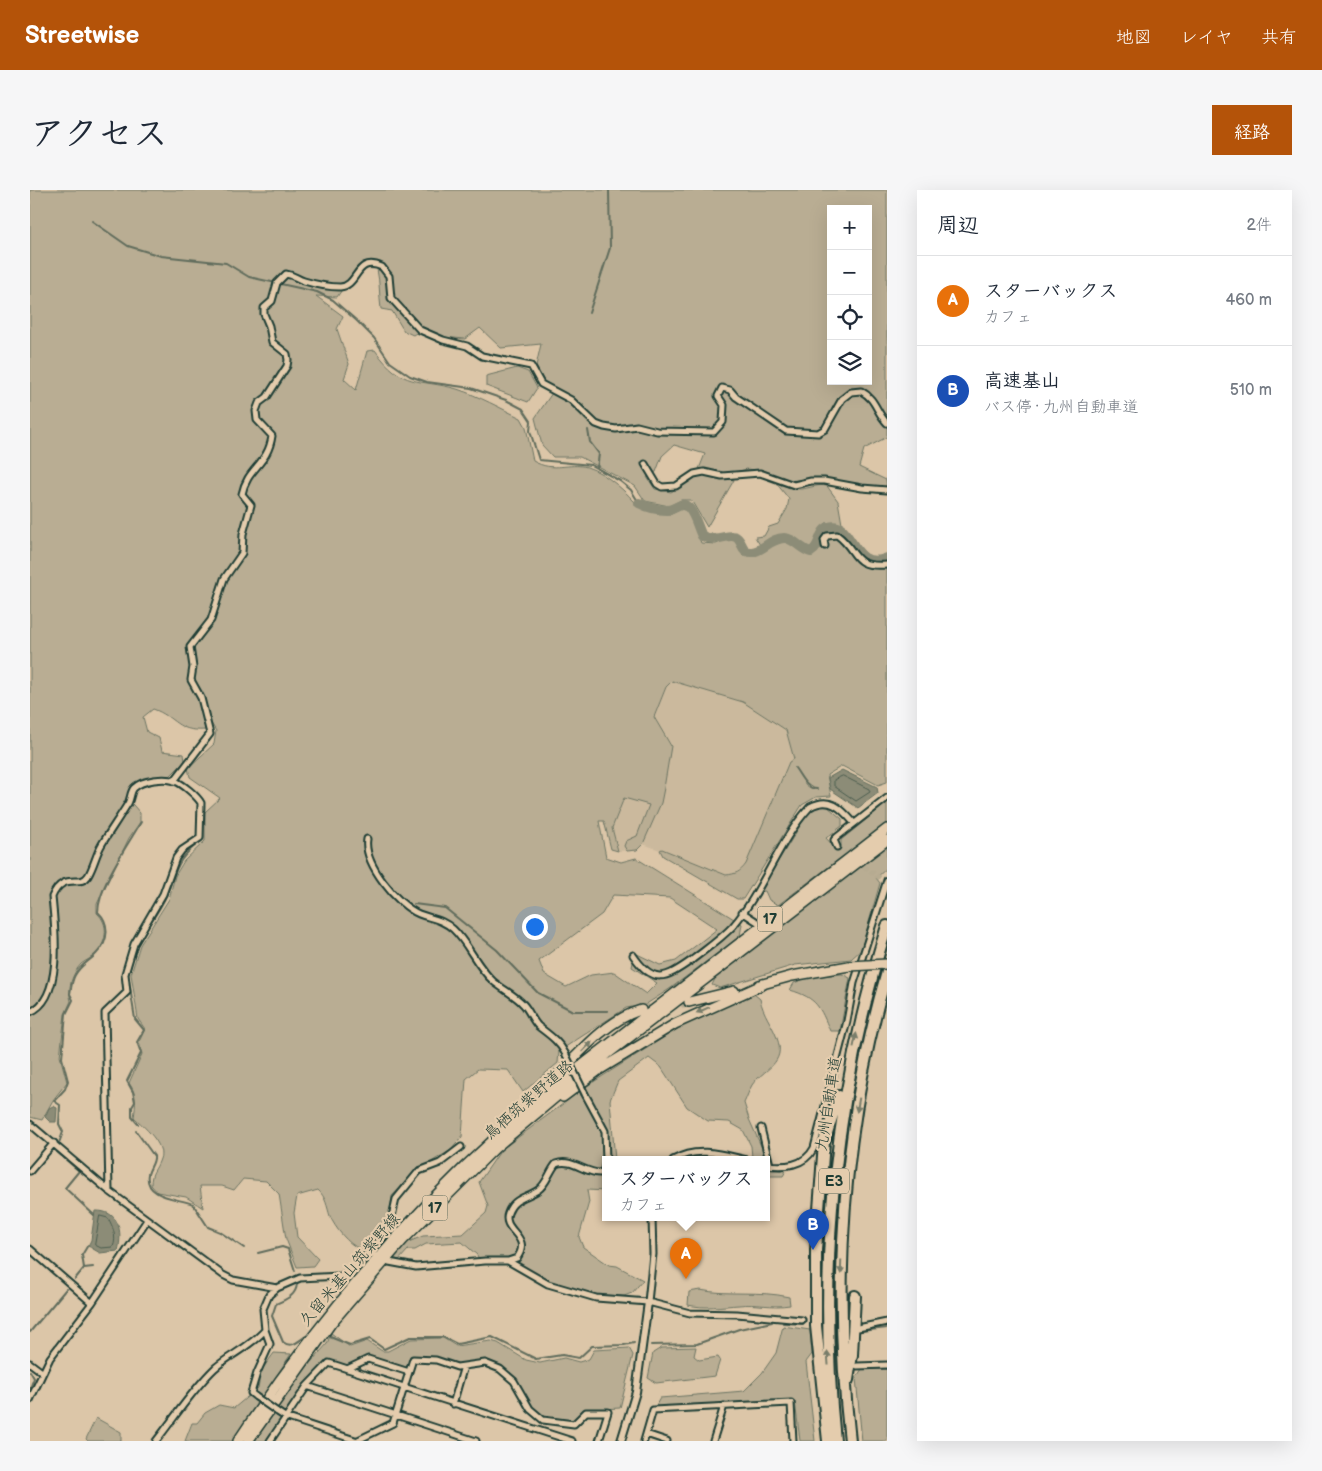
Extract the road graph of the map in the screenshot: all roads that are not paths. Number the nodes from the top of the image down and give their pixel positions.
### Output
1 (887, 423) edge
2 (645, 464) dead end
3 (887, 490) edge
4 (825, 546) dead end
5 (887, 565) edge
6 (174, 781) junction
7 (887, 798) edge
8 (854, 823) junction
9 (887, 829) edge
10 (367, 839) dead end
11 (887, 840) edge
12 (837, 847) dead end
13 (880, 878) tunnel mouth
14 (887, 880) edge
15 (742, 912) junction
16 (762, 925) junction
17 (887, 926) edge
18 (632, 955) dead end
19 (887, 964) edge
20 (887, 972) edge
21 (764, 984) junction
22 (689, 1002) tunnel mouth
23 (640, 1010) tunnel mouth
24 (30, 1012) edge
25 (850, 1061) junction
26 (518, 1123) junction
27 (30, 1124) edge
28 (761, 1128) dead end
29 (502, 1132) joint
30 (54, 1143) junction
31 (460, 1147) dead end
32 (606, 1156) edge
33 (680, 1156) edge
34 (727, 1156) edge
35 (766, 1156) edge
36 (770, 1165) edge
37 (30, 1171) edge
38 (602, 1172) edge
39 (109, 1191) junction
40 (147, 1220) junction
41 (652, 1221) edge
42 (30, 1249) edge
43 (389, 1262) dead end
44 (508, 1262) junction
45 (277, 1288) junction
46 (855, 1296) dead end
47 (648, 1302) junction
48 (92, 1303) junction
49 (802, 1320) tunnel mouth
50 (887, 1322) edge
51 (858, 1328) dead end
52 (264, 1330) junction
53 (30, 1363) edge
54 (887, 1365) edge
55 (464, 1366) junction
56 (857, 1366) dead end
57 (347, 1369) junction
58 (42, 1372) junction
59 (409, 1372) junction
60 (306, 1386) junction
61 (405, 1388) junction
62 (845, 1399) junction
63 (30, 1400) edge
64 (453, 1404) junction
65 (724, 1406) junction
66 (395, 1416) junction
67 (285, 1417) junction
68 (543, 1420) junction
69 (540, 1430) junction
70 (646, 1434) junction
71 (156, 1441) edge
72 (238, 1441) edge
73 (248, 1441) edge
74 (270, 1441) edge
75 (357, 1441) edge
76 (476, 1441) edge
77 (572, 1441) edge
78 (599, 1441) edge
79 (621, 1441) edge
80 (644, 1441) edge
81 (668, 1441) edge
82 (713, 1441) edge
83 (793, 1441) edge
84 (828, 1441) edge
85 (835, 1441) edge
86 (850, 1441) edge

1 - 6 street
2 - 3 street
4 - 5 street
6 - 24 street
6 - 39 street
7 - 8 street
8 - 12 street
8 - 15 street
9 - 16 main road, 鳥栖筑紫野道路 / 17
10 - 32 street, bridge
11 - 26 main road, 鳥栖筑紫野道路 / 17
13 - 14 street
14 - 36 street
15 - 16 street
15 - 18 street
16 - 26 main road, 鳥栖筑紫野道路 / 17
25 -> 17 highway, 九州自動車道 / E3
19 - 21 main road, 17, bridge
20 -> 62 highway, 九州自動車道 / E3
21 - 22 main road, 17
21 -> 26 main road, 17
26 -> 23 main road, 17
25 - 84 highway
85 -> 25 highway, 九州自動車道 / E3
26 - 29 main road, 鳥栖筑紫野道路 / 17
26 - 73 main road, 鳥栖筑紫野道路 / 17
27 - 30 street
28 - 35 street
29 - 72 main road, 久留米基山筑紫野線 / 17
30 - 37 street
30 - 39 street
31 - 45 street
33 - 34 street
38 - 44 street
39 - 40 street
40 - 45 street
40 - 48 street
41 - 47 street
42 - 48 street
43 - 44 street
44 - 47 street
45 - 52 street
46 - 62 highway
47 - 49 street
47 - 79 street
48 - 58 street
50 - 51 street
52 - 67 street, bridge
52 - 71 street
53 - 58 street
54 - 56 street
55 - 59 street
55 - 64 street
55 - 68 street
57 - 59 street
57 - 60 street
57 - 61 street
58 - 63 street
59 - 61 street
60 - 66 street
60 - 67 street
61 - 64 street
61 - 66 street
62 - 86 highway, 九州自動車道 / E3
64 - 69 street
65 - 70 street
65 - 82 street
65 - 83 street
66 - 75 street
66 - 76 street
67 - 74 street
67 - 75 street
68 - 69 street
68 - 78 street
69 - 77 street
70 - 80 street
70 - 81 street

